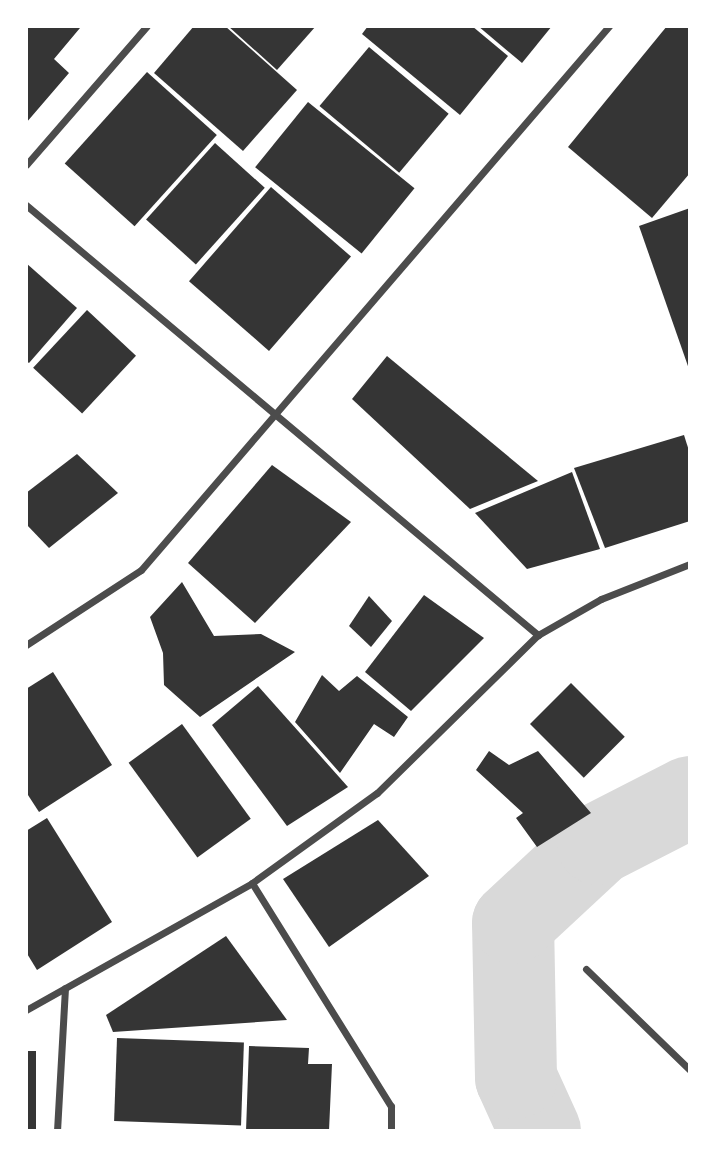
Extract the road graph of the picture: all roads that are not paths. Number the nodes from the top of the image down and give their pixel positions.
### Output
1 (148, 26) edge
2 (609, 26) edge
3 (26, 165) edge
4 (26, 205) edge
5 (276, 417) junction
6 (690, 564) edge
7 (538, 635) junction
8 (26, 645) edge
9 (252, 883) junction
10 (586, 969) dead end
11 (65, 988) junction
12 (26, 1010) edge
13 (690, 1070) edge
14 (57, 1131) edge
15 (391, 1131) edge

1 - 3 street
2 - 5 street
4 - 5 street
5 - 7 street
5 - 8 street
6 - 7 street
7 - 9 street
9 - 11 street
9 - 15 street
10 - 13 street
11 - 12 street
11 - 14 street

